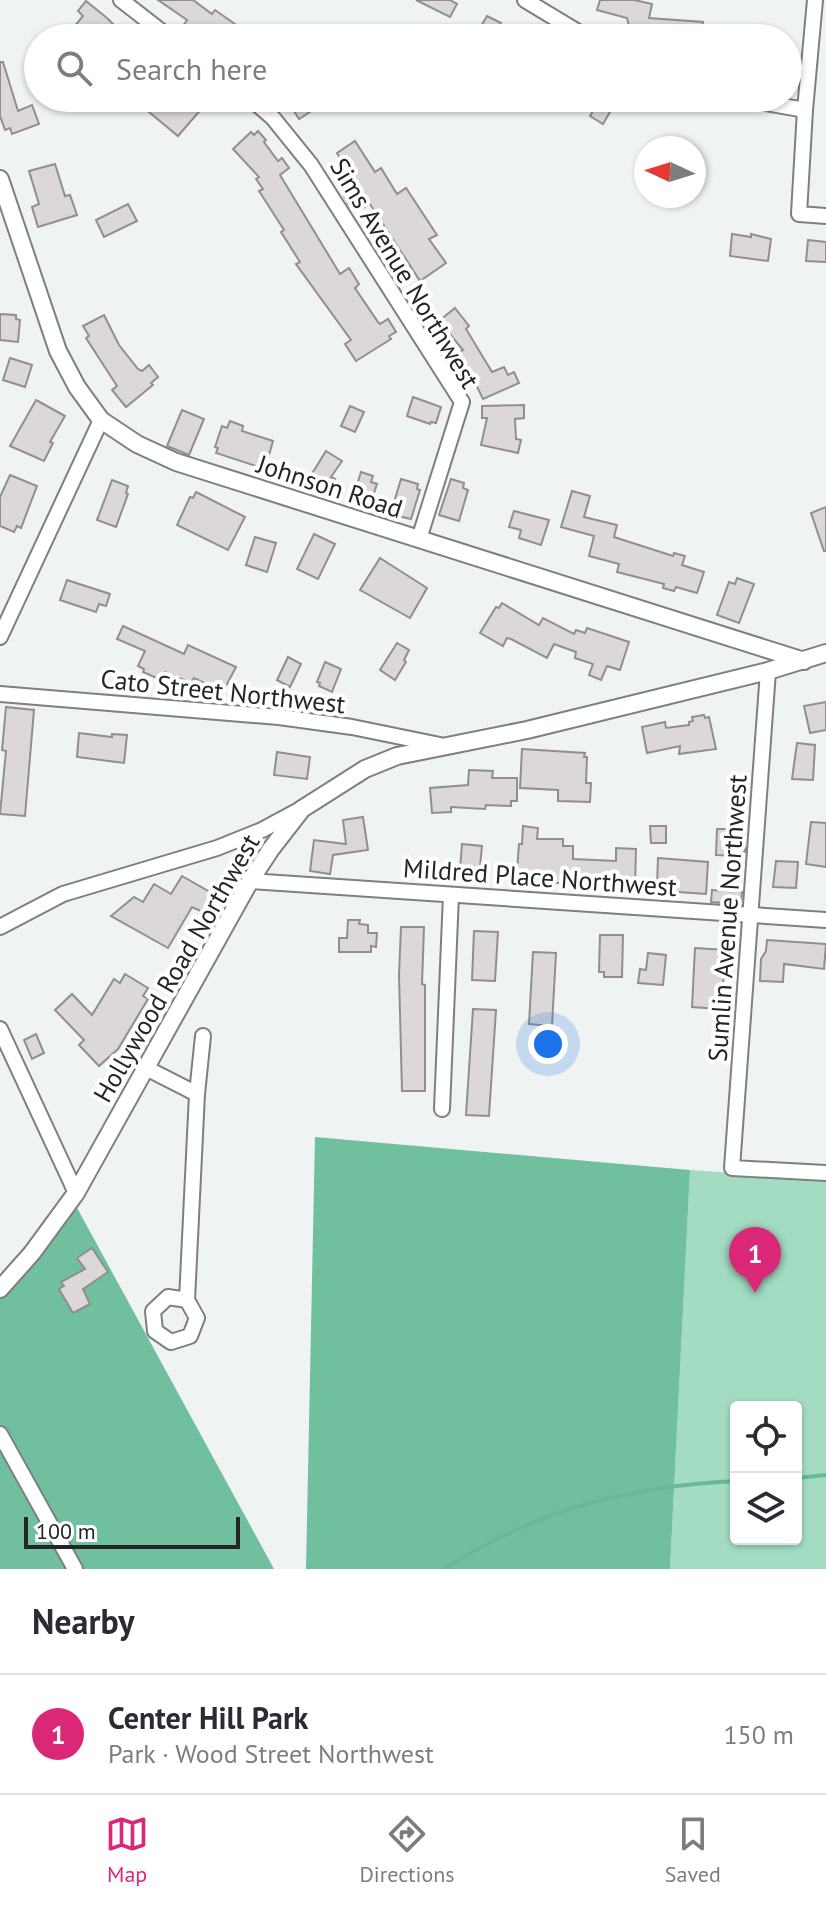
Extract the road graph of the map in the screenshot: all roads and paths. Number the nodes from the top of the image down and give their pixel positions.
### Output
1 (121, 0) edge
2 (525, 0) edge
3 (815, 0) edge
4 (152, 24) edge
5 (565, 24) edge
6 (802, 109) edge
7 (805, 110) junction
8 (266, 112) edge
9 (0, 179) edge
10 (4, 199) edge
11 (826, 216) edge
12 (101, 420) junction
13 (419, 539) junction
14 (0, 637) edge
15 (826, 653) edge
16 (804, 661) junction
17 (768, 671) junction
18 (0, 694) edge
19 (440, 745) junction
20 (302, 809) junction
21 (250, 881) junction
22 (451, 895) junction
23 (752, 917) junction
24 (826, 920) edge
25 (0, 927) edge
26 (0, 1029) edge
27 (203, 1036) dead end
28 (146, 1068) junction
29 (197, 1094) junction
30 (442, 1109) dead end
31 (826, 1173) edge
32 (76, 1193) junction
33 (0, 1289) edge
34 (187, 1300) dead end
35 (0, 1434) edge
36 (75, 1569) edge

1 - 4 street
2 - 5 street
3 - 7 street
6 - 7 street
7 - 11 street
8 - 13 street, Sims Avenue Northwest
9 - 10 street, Johnson Road
10 - 12 street, Johnson Road
12 - 13 street, Johnson Road
12 - 14 street
13 - 16 street, Johnson Road
15 - 16 street, Hollywood Road Northwest
16 - 17 street, Hollywood Road Northwest
17 - 19 street, Hollywood Road Northwest
17 - 23 street, Sumlin Avenue Northwest
18 - 19 street, Cato Street Northwest
19 - 20 street, Hollywood Road Northwest
20 - 21 street, Hollywood Road Northwest
20 - 25 street
21 - 22 street, Mildred Place Northwest
21 - 28 street, Hollywood Road Northwest
22 - 23 street, Mildred Place Northwest
22 - 30 street
23 - 24 street, Mildred Place Northwest
23 - 31 street, Sumlin Avenue Northwest
26 - 32 street
27 - 29 street
28 - 29 street
28 - 32 street, Hollywood Road Northwest
29 - 34 street
32 - 33 street, Hollywood Road Northwest
35 - 36 street

